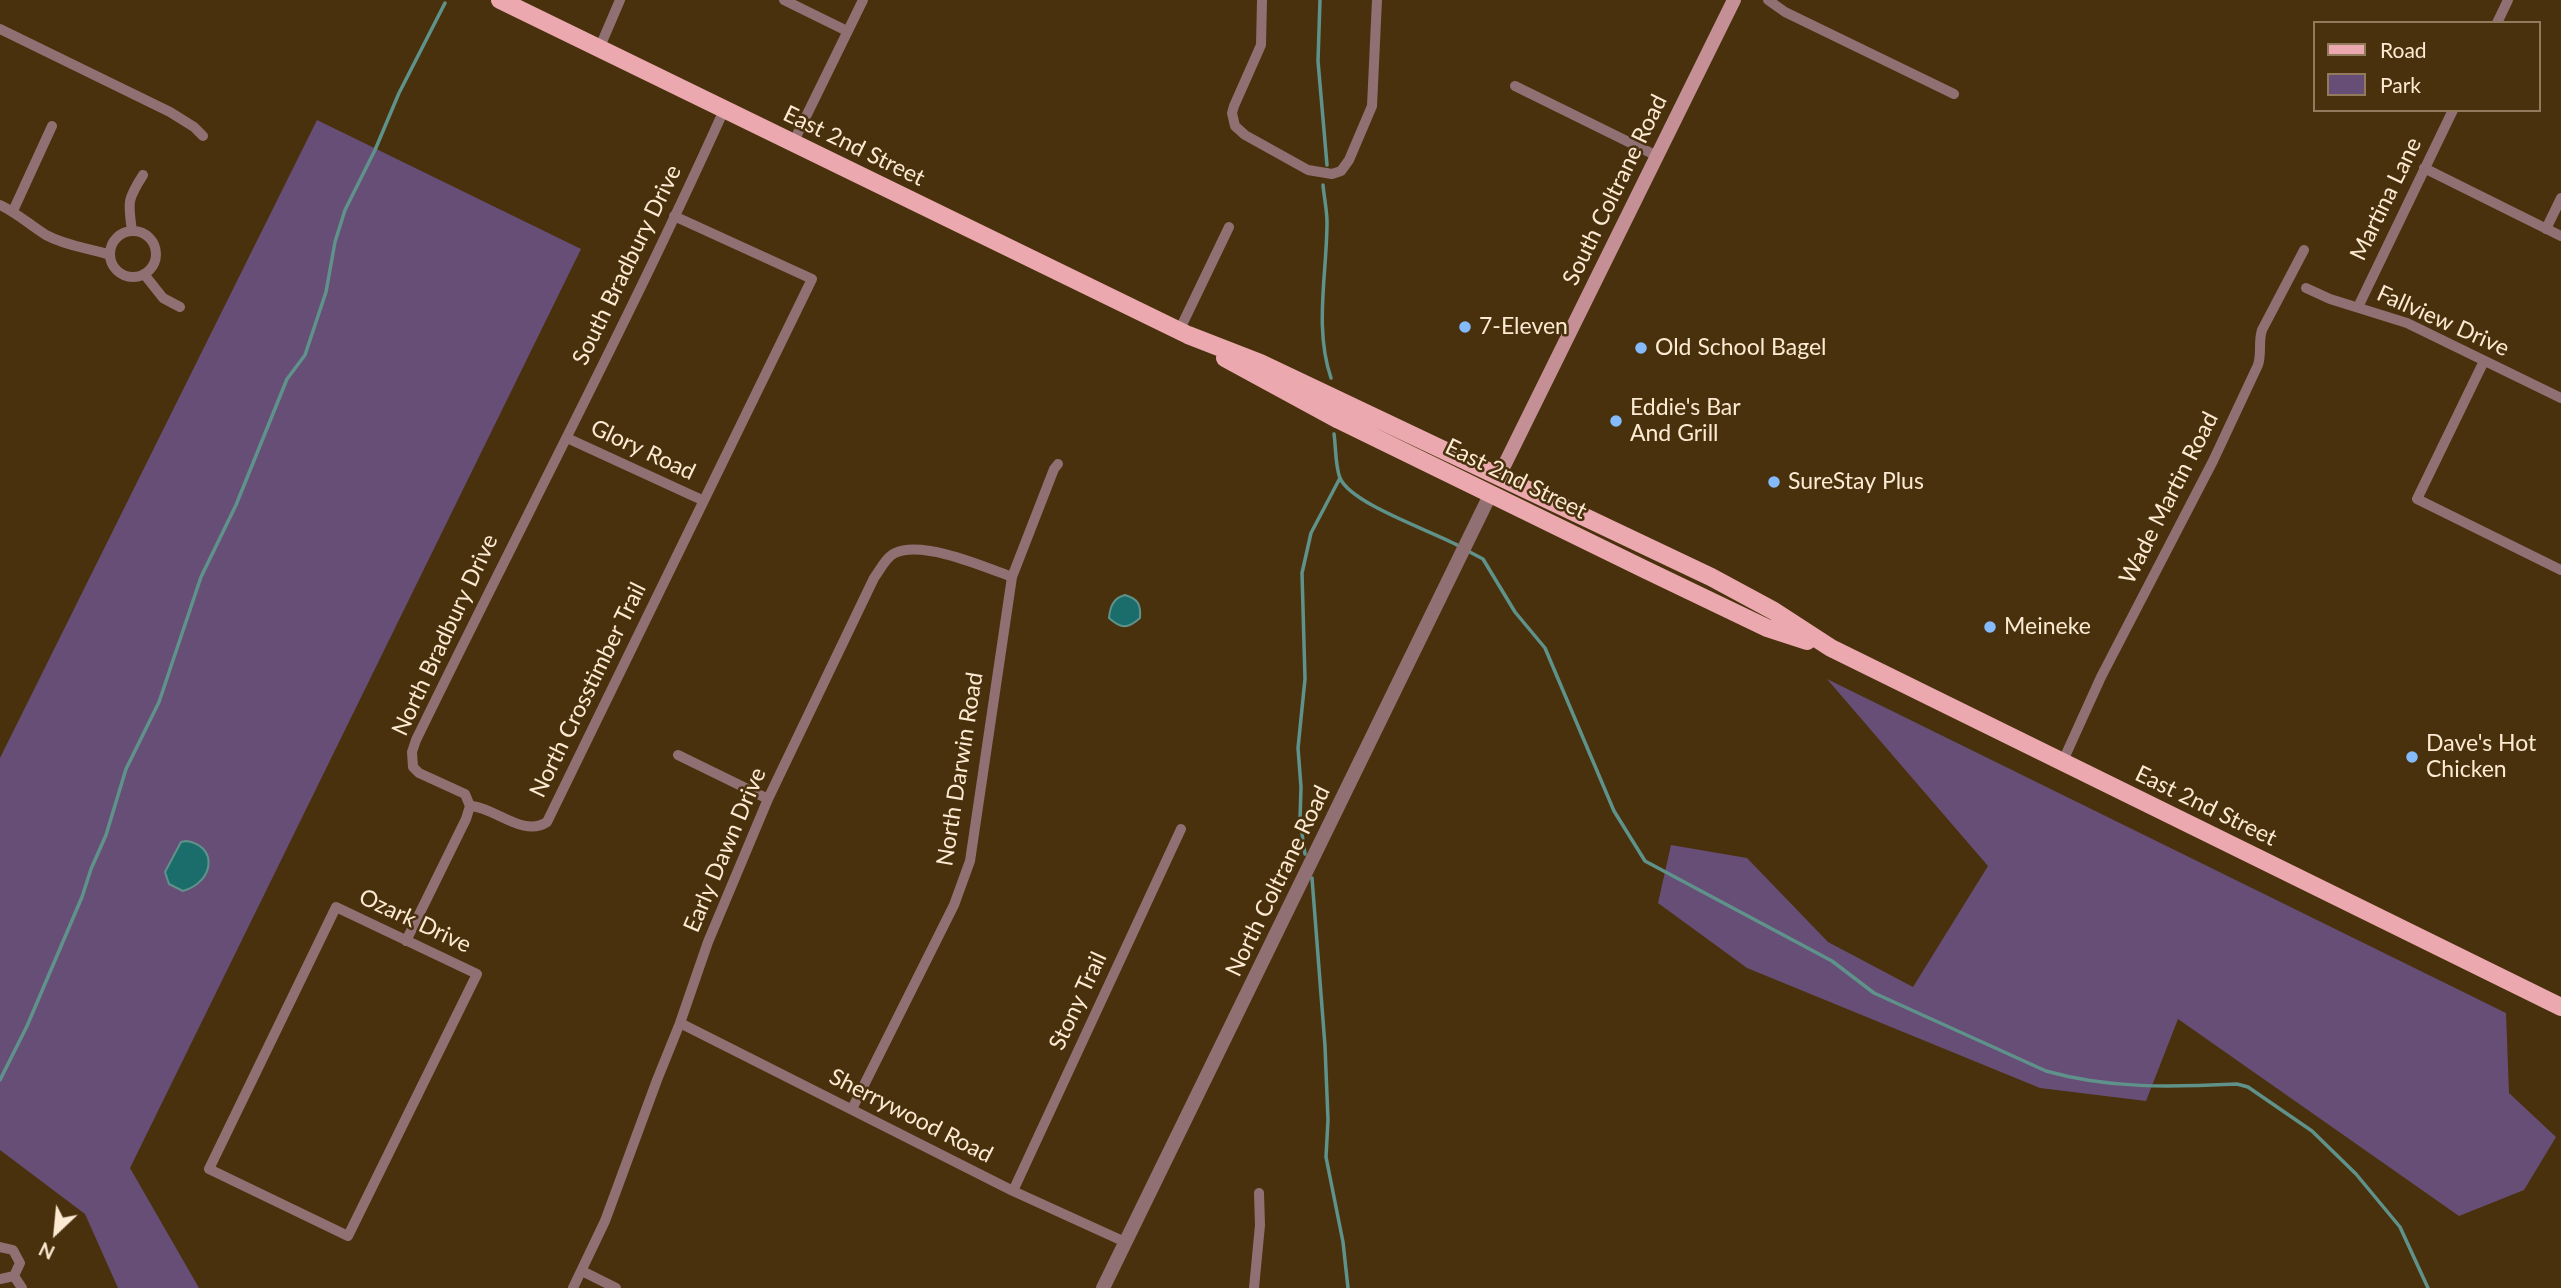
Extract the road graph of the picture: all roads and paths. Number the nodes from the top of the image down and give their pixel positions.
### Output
1 (500, 0) edge
2 (620, 0) edge
3 (784, 0) edge
4 (863, 0) edge
5 (1262, 0) edge
6 (1377, 0) edge
7 (1734, 0) edge
8 (1768, 0) edge
9 (2508, 0) edge
10 (2498, 21) edge
11 (0, 29) edge
12 (848, 31) junction
13 (599, 49) junction
14 (1515, 86) dead end
15 (1954, 94) dead end
16 (724, 110) junction
17 (2452, 112) edge
18 (52, 126) dead end
19 (202, 136) dead end
20 (793, 143) junction
21 (1657, 156) junction
22 (2424, 167) junction
23 (143, 175) dead end
24 (2561, 198) edge
25 (0, 205) edge
26 (13, 211) junction
27 (674, 216) junction
28 (1229, 227) dead end
29 (2546, 229) junction
30 (132, 231) junction
31 (2561, 236) edge
32 (2304, 250) dead end
33 (110, 255) junction
34 (145, 274) junction
35 (2306, 288) dead end
36 (180, 307) dead end
37 (2358, 307) junction
38 (1184, 333) junction
39 (2484, 361) junction
40 (2561, 398) edge
41 (567, 438) junction
42 (1058, 464) dead end
43 (1499, 476) junction
44 (1491, 493) junction
45 (702, 500) junction
46 (1644, 569) junction
47 (2561, 570) edge
48 (1012, 577) junction
49 (1711, 577) junction
50 (1831, 648) junction
51 (678, 755) dead end
52 (2062, 763) junction
53 (768, 799) junction
54 (470, 806) junction
55 (1181, 829) dead end
56 (406, 941) junction
57 (2561, 1007) edge
58 (680, 1023) junction
59 (852, 1109) junction
60 (1013, 1191) junction
61 (1259, 1193) dead end
62 (1125, 1242) junction
63 (0, 1247) edge
64 (582, 1271) junction
65 (14, 1276) junction
66 (0, 1279) edge
67 (22, 1288) edge
68 (573, 1288) edge
69 (616, 1288) edge
70 (1103, 1288) edge
71 (1254, 1288) edge

1 - 13 main road, East 2nd Street
2 - 13 street
3 - 12 street
4 - 12 street
5 - 6 street
7 - 21 main road, South Coltrane Road
8 - 15 street
9 - 10 street
11 - 19 street
12 - 20 street
13 - 16 main road, East 2nd Street
14 - 21 street
16 - 20 main road, East 2nd Street
16 - 27 street, South Bradbury Drive
17 - 22 street, Martina Lane
18 - 26 street
20 - 38 main road, East 2nd Street
21 - 43 main road, South Coltrane Road
22 - 29 street
22 - 37 street, Martina Lane
23 - 30 street
24 - 29 street
25 - 26 street
26 - 33 street
27 - 41 street, South Bradbury Drive
27 - 45 street, North Crosstimber Trail
28 - 38 street
29 - 31 street
30 - 33 street
30 - 34 street
32 - 52 street, Wade Martin Road
33 - 34 street
34 - 36 street
35 - 37 street, Fallview Drive
37 - 39 street, Fallview Drive
38 - 43 main road, East 2nd Street
38 - 44 main road, East 2nd Street
39 - 40 street, Fallview Drive
39 - 47 street
41 - 45 street, Glory Road
41 - 54 street, North Bradbury Drive
42 - 48 street, North Darwin Road
43 - 44 main road
43 - 49 main road, East 2nd Street
44 - 46 main road, East 2nd Street
44 - 62 street, North Coltrane Road
45 - 54 street, North Crosstimber Trail
46 - 49 main road
46 - 50 main road, East 2nd Street
48 - 53 street, Early Dawn Drive
48 - 59 street, North Darwin Road
49 - 50 main road, East 2nd Street
50 - 52 main road, East 2nd Street
51 - 53 street
52 - 57 main road, East 2nd Street
53 - 58 street, Early Dawn Drive
54 - 56 street
55 - 60 street, Stony Trail
56 - 56 street, Ozark Drive
58 - 59 street, Sherrywood Road
58 - 64 street, Early Dawn Drive
59 - 60 street, Sherrywood Road
60 - 62 street, Sherrywood Road
61 - 71 street
62 - 70 street, North Coltrane Road
63 - 65 street
64 - 68 street, Early Dawn Drive
64 - 69 street
65 - 66 street
65 - 67 street

